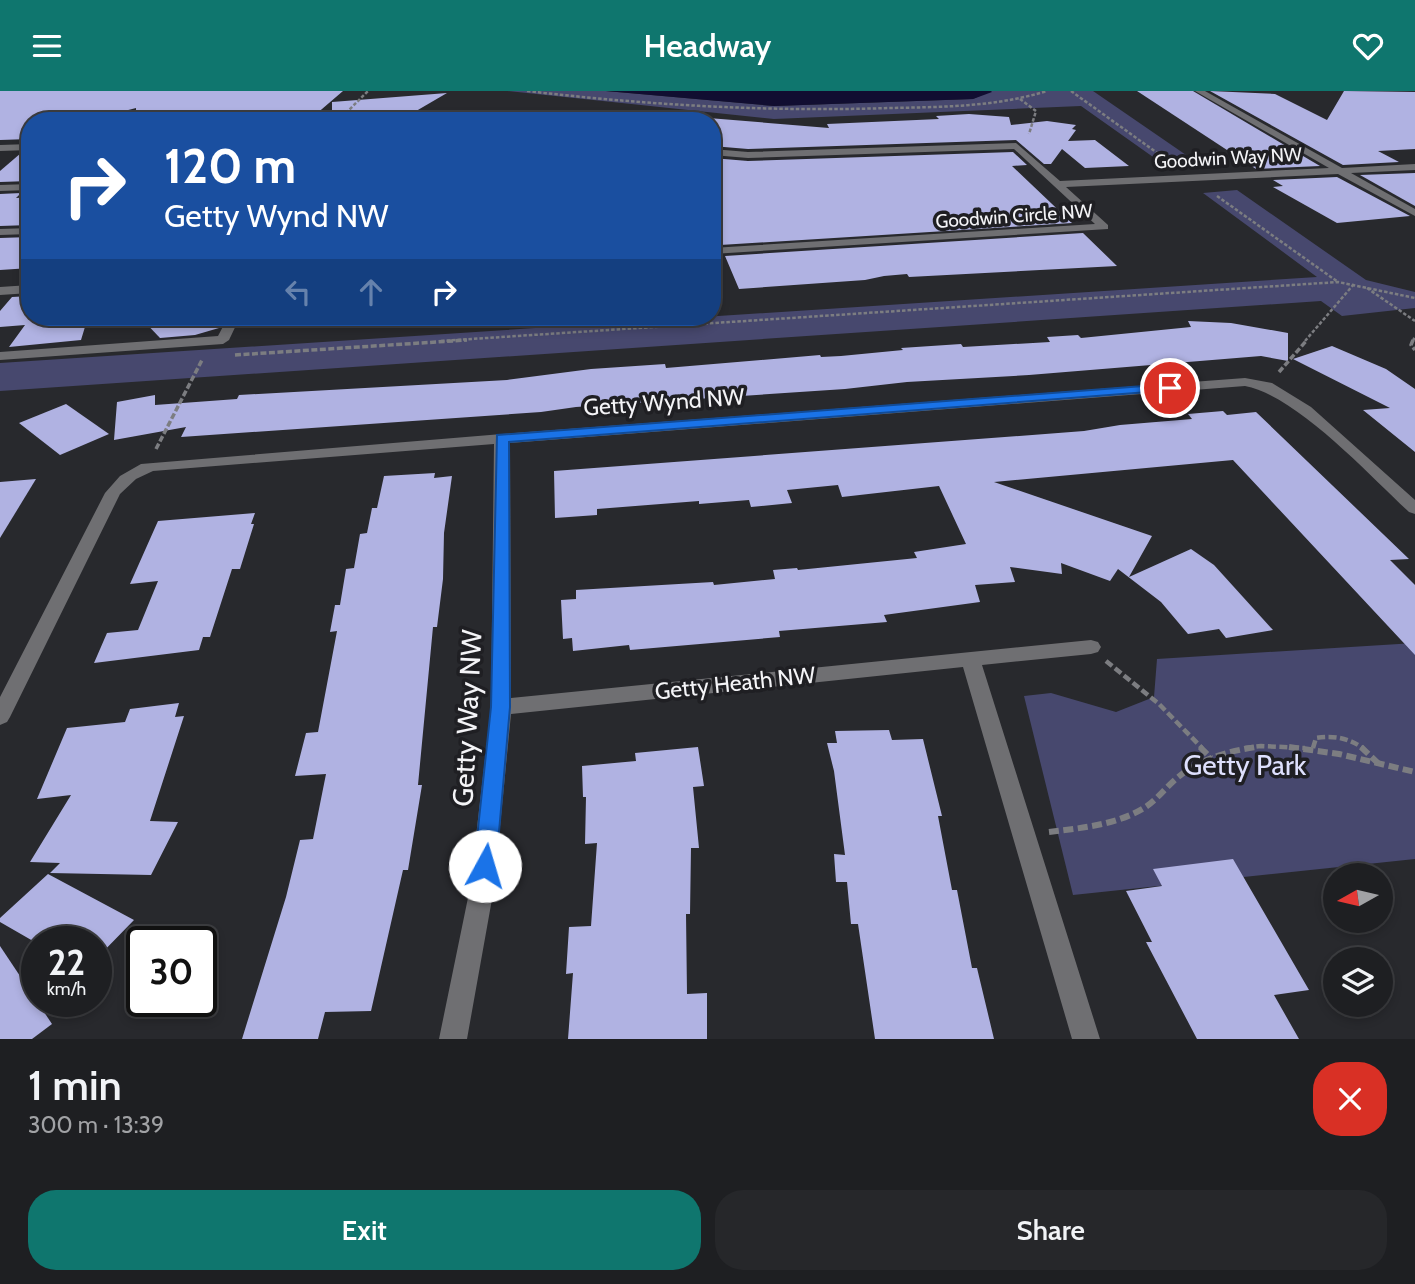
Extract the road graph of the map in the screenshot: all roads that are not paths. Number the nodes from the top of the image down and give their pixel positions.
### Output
1 (1199, 91) edge
2 (21, 147) edge
3 (0, 148) edge
4 (721, 153) edge
5 (1415, 167) edge
6 (1399, 168) junction
7 (1341, 174) junction
8 (1059, 184) junction
9 (21, 187) edge
10 (0, 188) edge
11 (1069, 193) junction
12 (1415, 213) edge
13 (21, 231) edge
14 (0, 232) edge
15 (721, 250) edge
16 (21, 290) edge
17 (0, 291) edge
18 (230, 326) edge
19 (0, 356) edge
20 (502, 438) junction
21 (1415, 509) edge
22 (1091, 647) road end
23 (970, 659) junction
24 (3, 706) edge
25 (500, 707) junction
26 (453, 1039) edge
27 (1086, 1039) edge

1 - 7 street
2 - 3 street
4 - 8 street, Goodwin Circle NW
5 - 6 street, Goodwin Way NW
6 - 7 street, Goodwin Way NW
6 - 7 street, Goodwin Way NW
7 - 8 street, Goodwin Way NW
7 - 11 street, Goodwin Way NW
7 - 12 street
8 - 11 street, Goodwin Circle NW
9 - 10 street
11 - 15 street, Goodwin Circle NW
13 - 14 street
16 - 17 street
18 - 19 street
20 - 21 street, Getty Wynd NW
20 - 24 street, Getty Wynd NW
20 - 25 street, Getty Way NW
22 - 23 street, Getty Heath NW
23 - 25 street, Getty Heath NW
23 - 27 street
25 - 26 street, Getty Way NW

